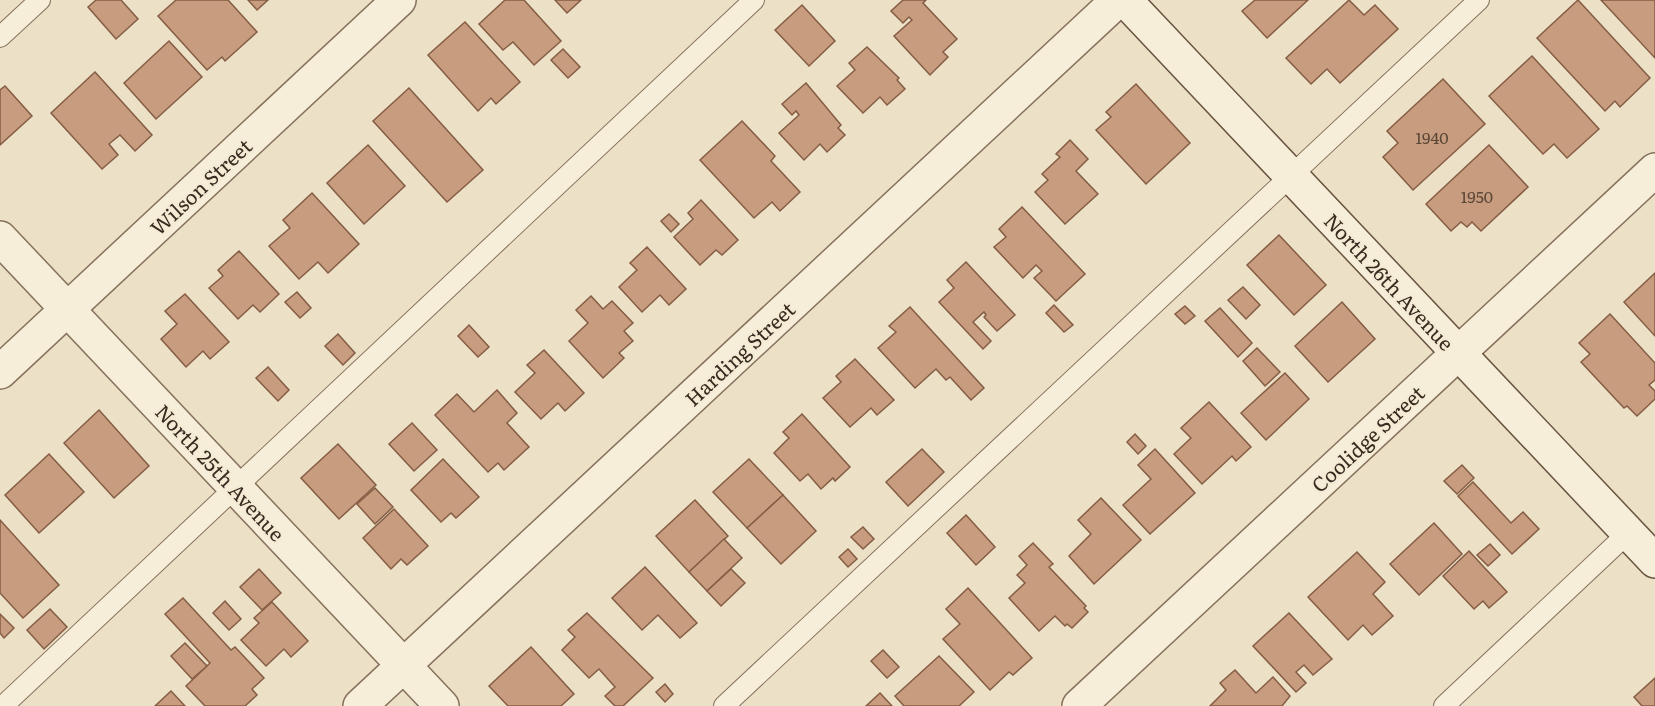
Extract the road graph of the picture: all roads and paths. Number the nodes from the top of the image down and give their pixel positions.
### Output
1 (40, 0) edge
2 (399, 0) edge
3 (754, 0) edge
4 (1118, 0) edge
5 (1125, 0) edge
6 (1479, 0) edge
7 (0, 37) edge
8 (1655, 170) edge
9 (1290, 175) junction
10 (0, 238) edge
11 (67, 309) junction
12 (1458, 353) junction
13 (0, 372) edge
14 (236, 488) junction
15 (1628, 533) junction
16 (1655, 561) edge
17 (404, 665) junction
18 (3, 706) edge
19 (360, 706) edge
20 (442, 706) edge
21 (724, 706) edge
22 (1079, 706) edge
23 (1444, 706) edge

1 - 7 lane
2 - 11 street, Wilson Street
3 - 14 lane
4 - 17 street, Harding Street
5 - 9 street, North 26th Avenue
6 - 9 lane
8 - 12 street, Coolidge Street
9 - 12 street, North 26th Avenue
9 - 21 lane
10 - 11 street, North 25th Avenue
11 - 13 street, Wilson Street
11 - 14 street, North 25th Avenue
12 - 15 street, North 26th Avenue
12 - 22 street, Coolidge Street
14 - 17 street, North 25th Avenue
14 - 18 lane
15 - 16 street, North 26th Avenue
15 - 23 lane
17 - 19 street, Harding Street
17 - 20 street, North 25th Avenue

